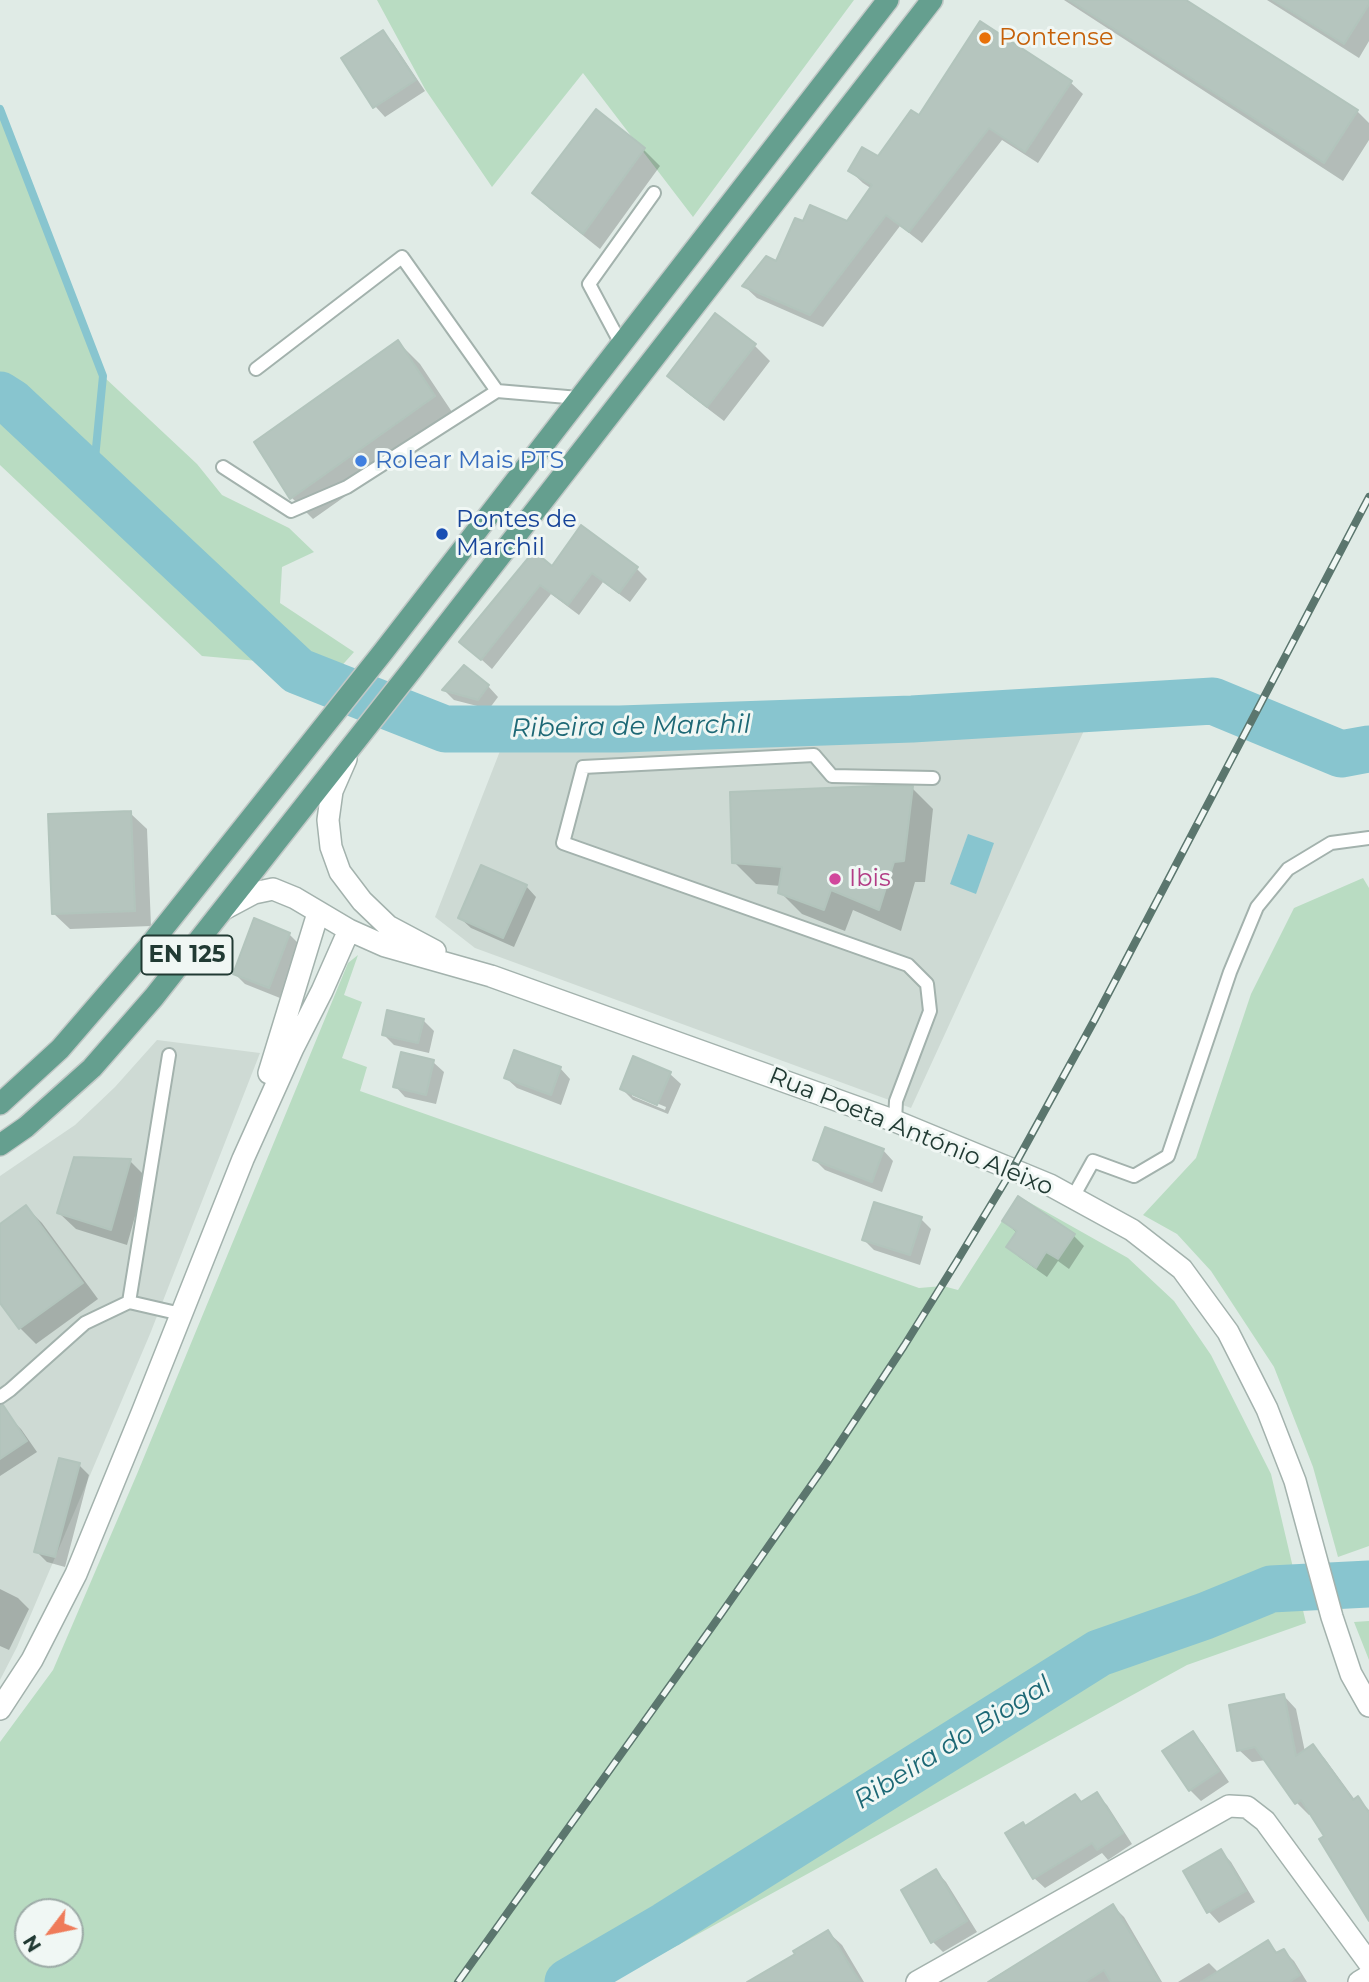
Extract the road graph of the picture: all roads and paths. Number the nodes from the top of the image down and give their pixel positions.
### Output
1 (888, 0) edge
2 (932, 0) edge
3 (654, 193) dead end
4 (621, 344) junction
5 (256, 369) dead end
6 (497, 391) junction
7 (579, 398) junction
8 (223, 467) dead end
9 (353, 744) junction
10 (933, 778) dead end
11 (1369, 838) edge
12 (223, 909) junction
13 (317, 913) junction
14 (349, 930) junction
15 (491, 976) junction
16 (169, 1055) dead end
17 (0, 1104) edge
18 (895, 1121) junction
19 (0, 1145) edge
20 (243, 1158) junction
21 (1073, 1197) junction
22 (129, 1302) junction
23 (181, 1314) junction
24 (0, 1397) edge
25 (1369, 1706) edge
26 (0, 1709) edge
27 (1365, 1953) edge
28 (1369, 1976) edge
29 (917, 1982) edge
30 (1359, 1982) edge

1 - 4 main road
2 - 9 main road
3 - 4 lane
4 - 7 main road
5 - 6 lane
6 - 7 lane
6 - 8 lane
7 - 17 main road
9 - 12 main road, EN 125
9 - 15 street, Rua Poeta António Aleixo
10 - 18 lane
11 - 21 lane
12 - 13 street, Rua Poeta António Aleixo
12 - 19 main road, EN 125
13 - 14 street, Rua Poeta António Aleixo
13 - 20 street
14 - 15 street, Rua Poeta António Aleixo
14 - 20 street
15 - 18 street, Rua Poeta António Aleixo
16 - 22 lane
18 - 21 street, Rua Poeta António Aleixo
20 - 23 street
21 - 25 street, Rua Poeta António Aleixo
22 - 23 lane
22 - 24 lane
23 - 26 street
27 - 29 street
28 - 30 street

